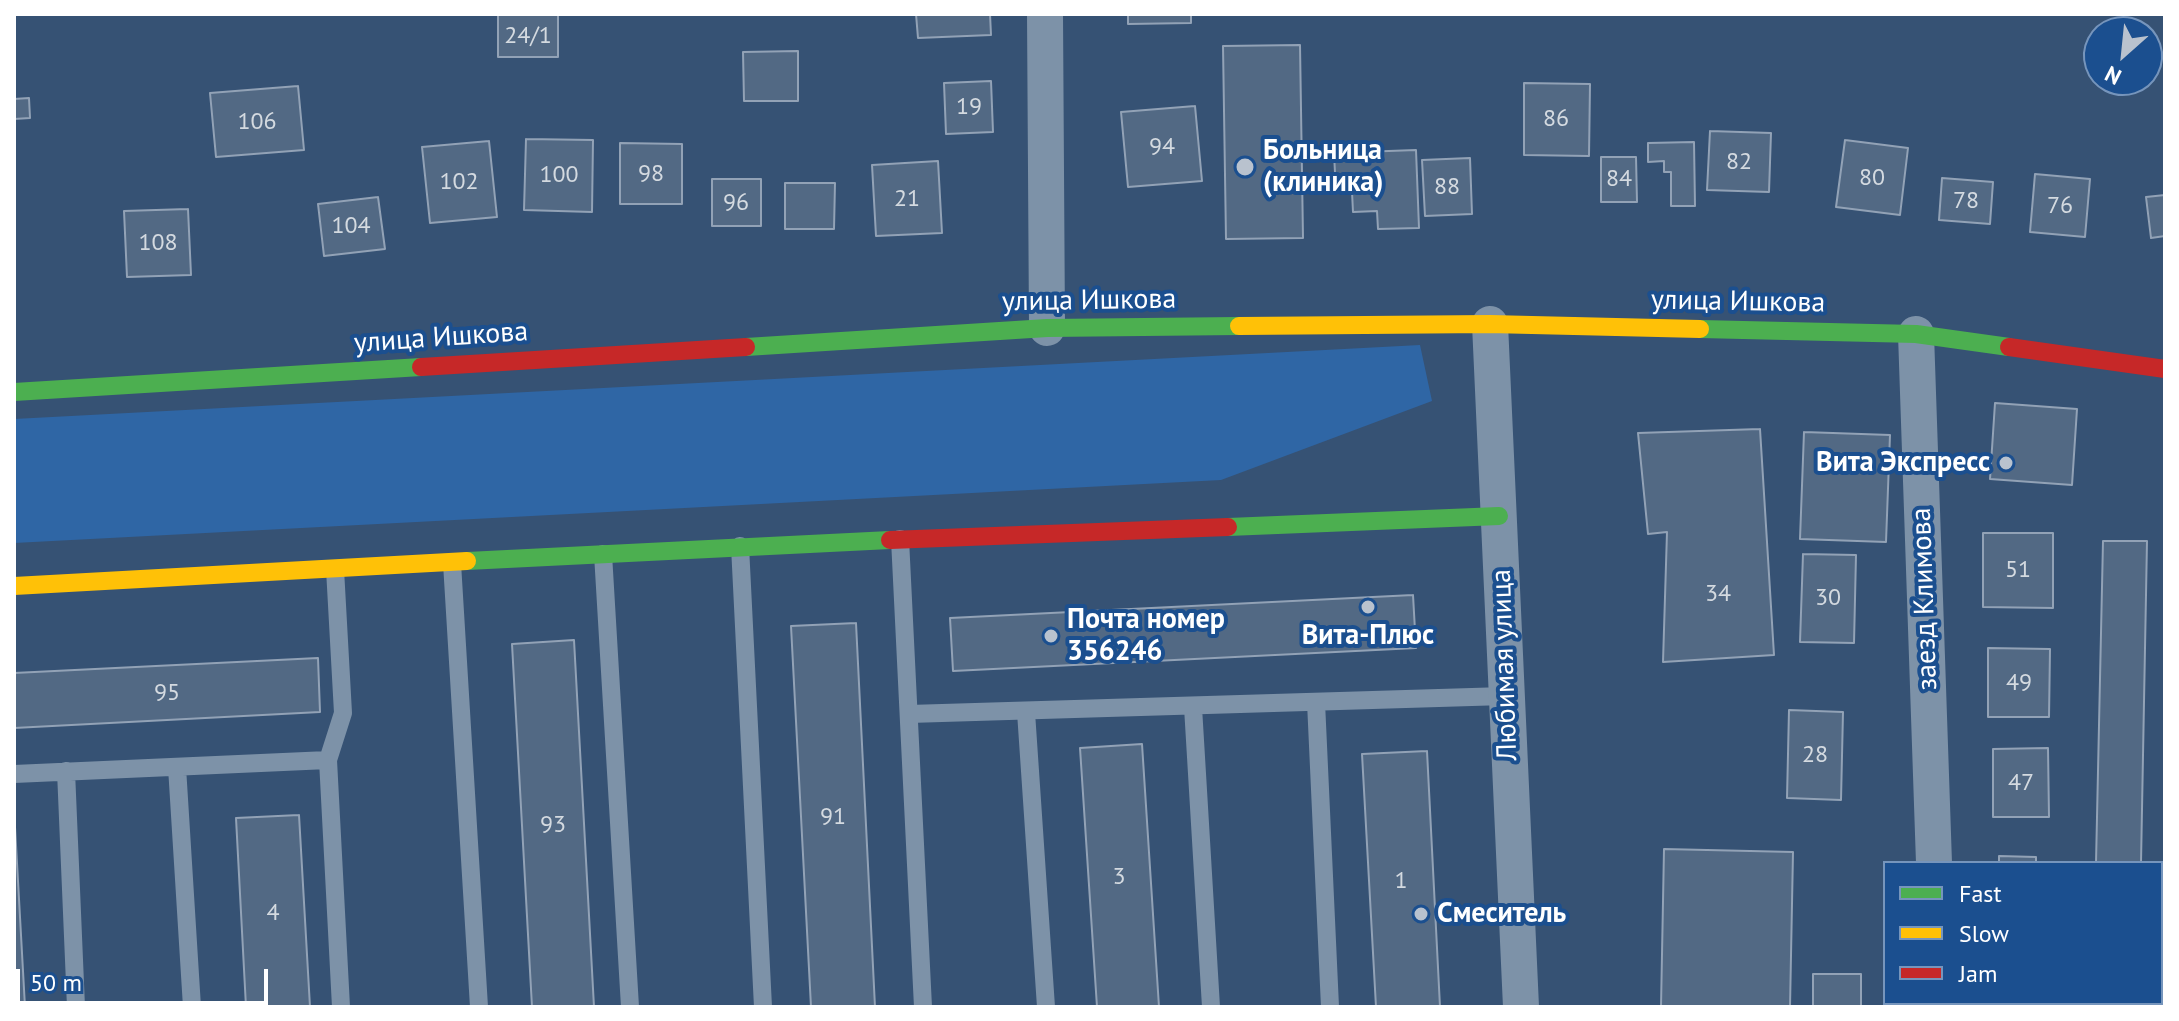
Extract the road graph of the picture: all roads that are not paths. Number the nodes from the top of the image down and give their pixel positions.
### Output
1 (1045, 14) edge
2 (1490, 324) junction
3 (1047, 328) junction
4 (1916, 334) junction
5 (2165, 369) edge
6 (14, 392) edge
7 (1499, 516) junction
8 (900, 539) junction
9 (740, 546) junction
10 (603, 554) junction
11 (452, 562) junction
12 (335, 568) junction
13 (14, 586) edge
14 (1505, 696) junction
15 (1316, 702) junction
16 (1193, 707) junction
17 (1026, 712) junction
18 (909, 714) junction
19 (328, 760) junction
20 (177, 767) junction
21 (66, 771) junction
22 (14, 774) edge
23 (1934, 861) edge
24 (76, 1007) edge
25 (192, 1007) edge
26 (341, 1007) edge
27 (479, 1007) edge
28 (630, 1007) edge
29 (763, 1007) edge
30 (923, 1007) edge
31 (1046, 1007) edge
32 (1211, 1007) edge
33 (1330, 1007) edge
34 (1521, 1007) edge

1 - 3 street
2 - 3 street, улица Ишкова
2 - 4 street, улица Ишкова
2 - 7 street, Любимая улица
3 - 6 street, улица Ишкова
4 - 5 street, улица Ишкова
4 - 23 street, заезд Климова
7 - 8 street
7 - 14 street, Любимая улица
8 - 9 street
8 - 18 lane
9 - 10 street
9 - 29 lane
10 - 11 street
10 - 28 lane
11 - 12 street
11 - 27 lane
12 - 13 street
12 - 19 lane
14 - 15 lane
14 - 34 street, Любимая улица
15 - 16 lane
15 - 33 lane
16 - 17 lane
16 - 32 lane
17 - 18 lane
17 - 31 lane
18 - 30 lane
19 - 20 lane
19 - 26 lane
20 - 21 lane
20 - 25 lane
21 - 22 lane
21 - 24 lane

